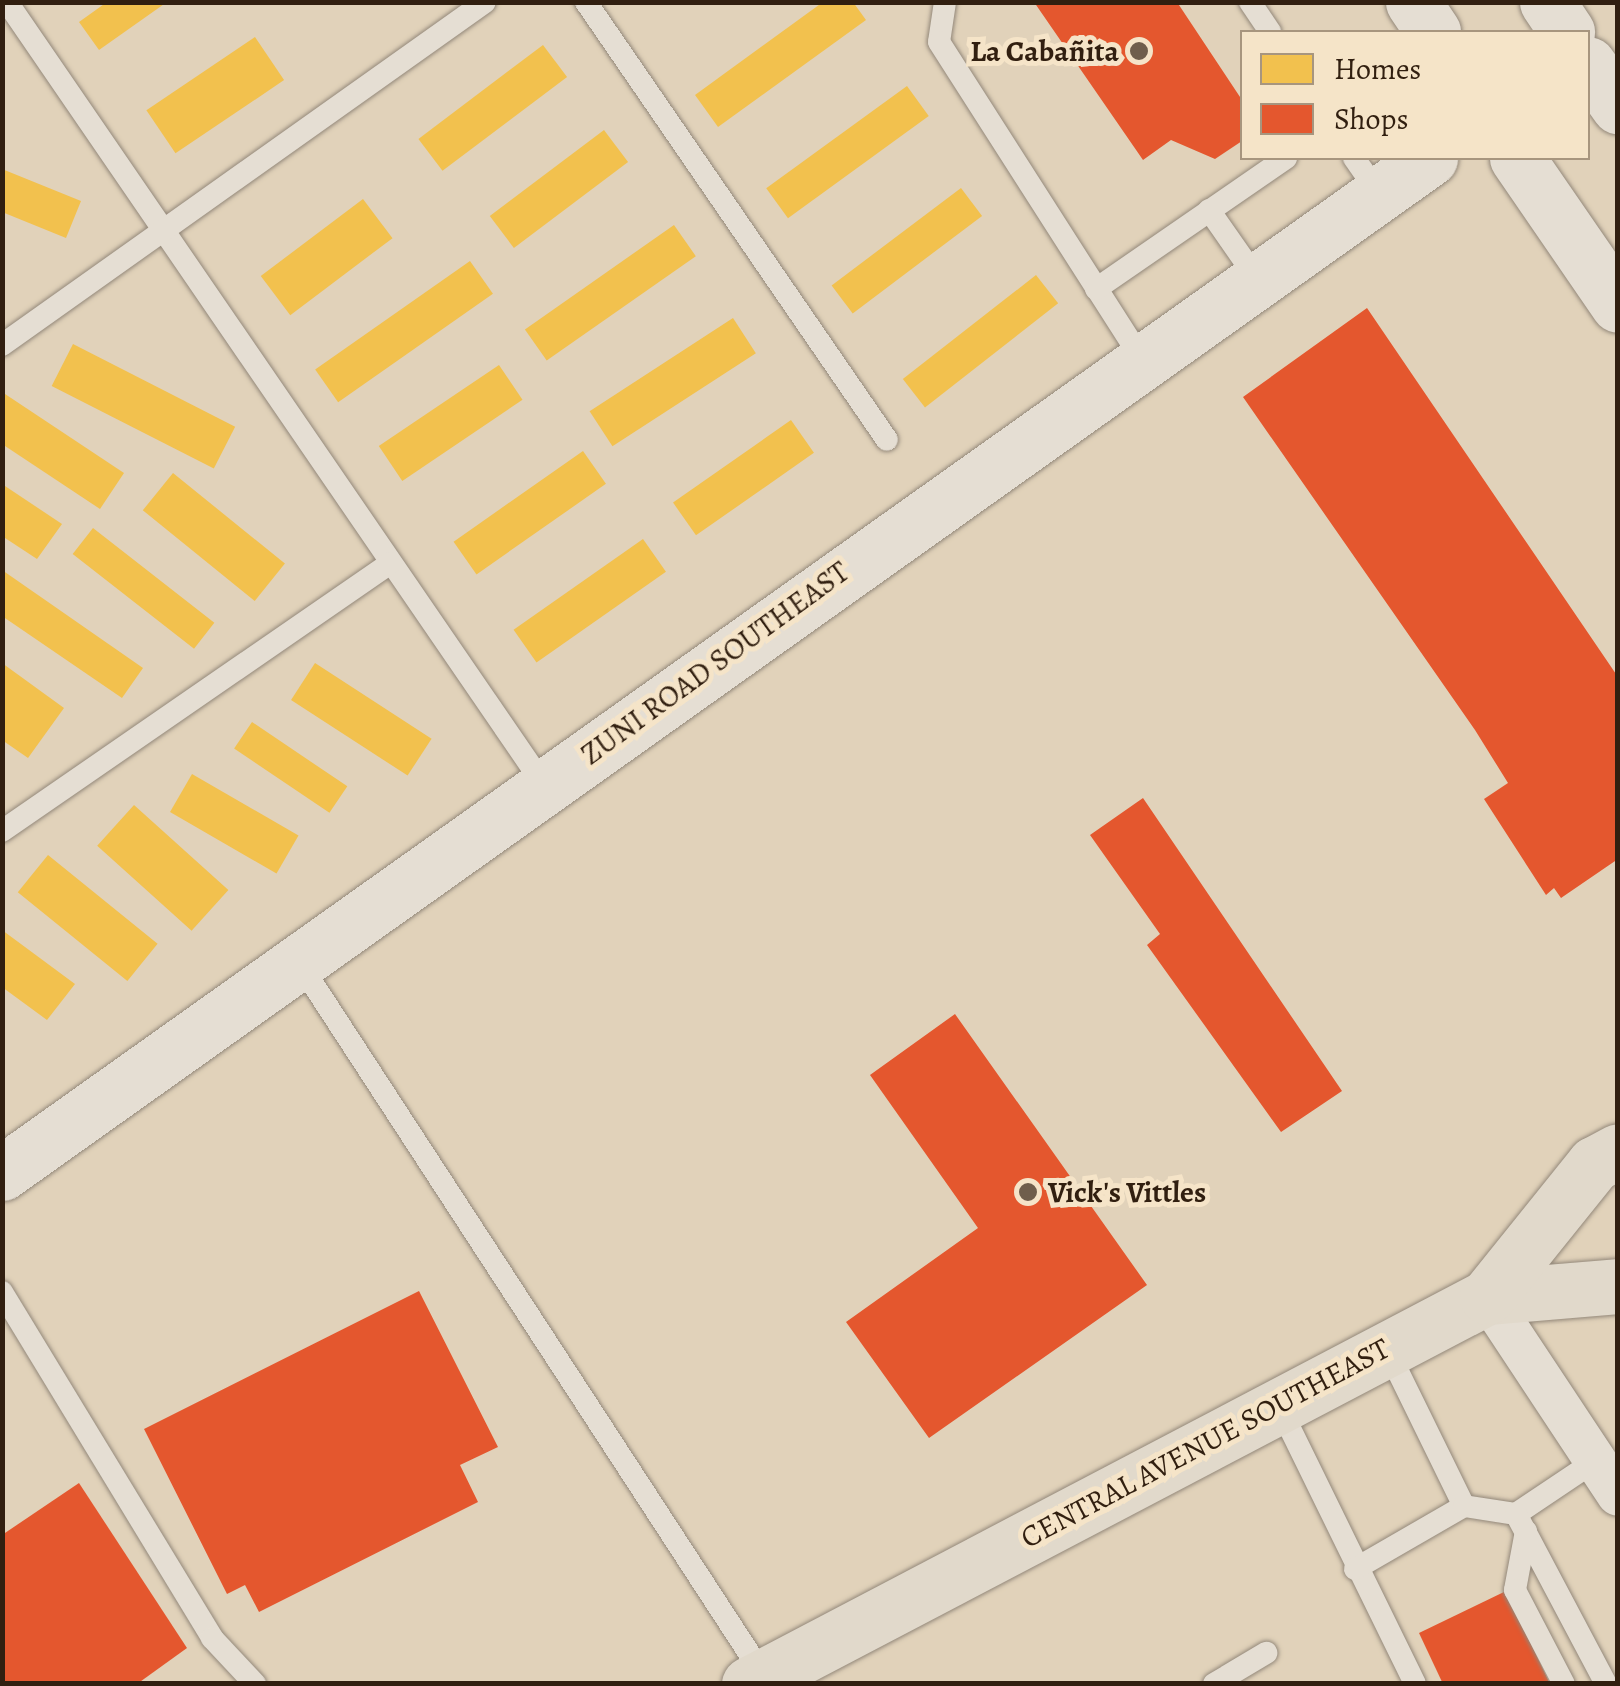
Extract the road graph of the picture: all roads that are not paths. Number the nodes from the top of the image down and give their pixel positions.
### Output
1 (7, 2) edge
2 (485, 2) edge
3 (586, 2) edge
4 (945, 2) edge
5 (1250, 2) edge
6 (1414, 2) edge
7 (1547, 2) edge
8 (1269, 30) edge
9 (1432, 30) edge
10 (1566, 30) edge
11 (1618, 40) edge
12 (1590, 61) edge
13 (1590, 65) edge
14 (1618, 106) edge
15 (1283, 160) edge
16 (1422, 160) edge
17 (1518, 160) edge
18 (1365, 174) edge
19 (1209, 210) junction
20 (162, 230) junction
21 (1256, 276) junction
22 (1096, 289) junction
23 (1618, 305) edge
24 (2, 345) edge
25 (1141, 358) junction
26 (887, 440) dead end
27 (391, 562) junction
28 (544, 785) junction
29 (2, 831) edge
30 (298, 961) junction
31 (1618, 1151) edge
32 (2, 1173) edge
33 (1618, 1286) edge
34 (2, 1292) edge
35 (1487, 1297) junction
36 (1386, 1346) junction
37 (1278, 1406) junction
38 (1606, 1478) edge
39 (1464, 1506) junction
40 (1521, 1523) junction
41 (1355, 1569) junction
42 (1266, 1654) dead end
43 (785, 1675) edge
44 (255, 1684) edge
45 (1214, 1684) edge
46 (1415, 1684) edge
47 (1564, 1684) edge
48 (1606, 1684) edge

1 - 20 lane
2 - 20 lane
3 - 26 lane
4 - 22 lane
5 - 8 lane
6 - 9 street
7 - 10 street
11 - 12 street
13 - 14 street
15 - 19 lane
16 - 18 street, ZUNI ROAD SOUTHEAST
17 - 23 street
18 - 21 street, ZUNI ROAD SOUTHEAST
19 - 21 lane
19 - 22 lane
20 - 24 lane
20 - 27 lane
21 - 25 street, ZUNI ROAD SOUTHEAST
22 - 25 lane
25 - 28 street, ZUNI ROAD SOUTHEAST
27 - 28 lane
27 - 29 lane
28 - 30 street, ZUNI ROAD SOUTHEAST
30 - 32 street, ZUNI ROAD SOUTHEAST
30 - 43 lane
31 - 35 main road, CENTRAL AVENUE SOUTHEAST
33 - 35 main road
34 - 44 lane
35 - 36 main road, CENTRAL AVENUE SOUTHEAST
35 - 38 street
36 - 37 main road, CENTRAL AVENUE SOUTHEAST
36 - 39 lane
37 - 41 lane
37 - 43 main road, CENTRAL AVENUE SOUTHEAST
38 - 40 lane
39 - 40 lane
39 - 41 lane
40 - 47 lane
40 - 48 lane
41 - 46 lane
42 - 45 lane

